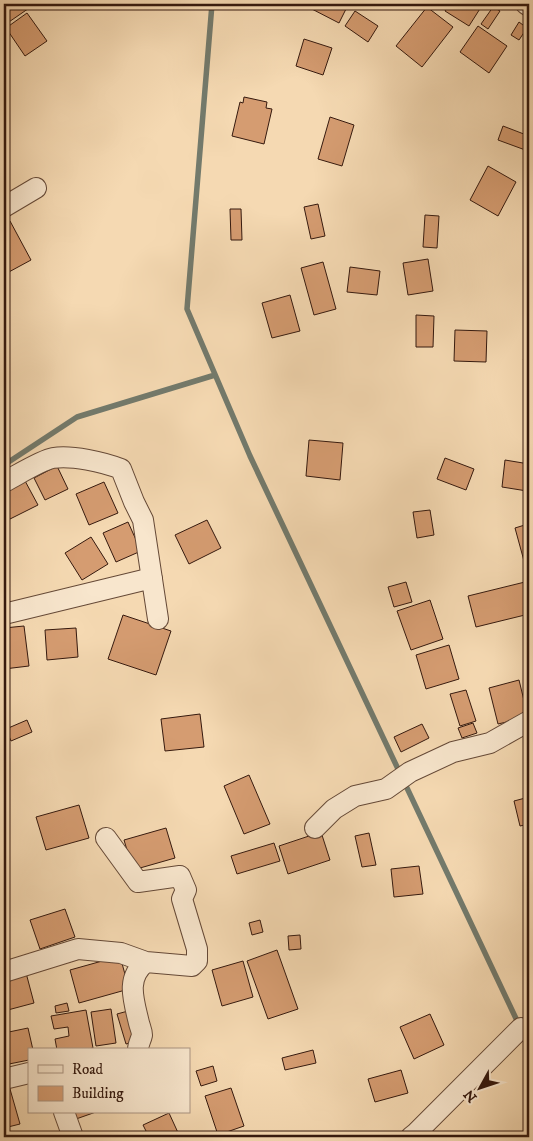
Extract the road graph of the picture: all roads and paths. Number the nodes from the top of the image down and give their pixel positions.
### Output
1 (36, 188) dead end
2 (4, 207) edge
3 (4, 482) edge
4 (152, 578) junction
5 (4, 614) edge
6 (158, 619) dead end
7 (529, 721) edge
8 (315, 828) dead end
9 (106, 838) dead end
10 (146, 962) junction
11 (4, 972) edge
12 (521, 1028) dead end
13 (138, 1048) edge
14 (28, 1073) edge
15 (4, 1079) edge
16 (65, 1114) edge
17 (73, 1137) edge
18 (411, 1137) edge

1 - 2 street
3 - 4 street
4 - 5 street
4 - 6 street
7 - 8 street
9 - 10 street
10 - 11 street
10 - 13 street
12 - 18 street
14 - 15 street
16 - 17 street

